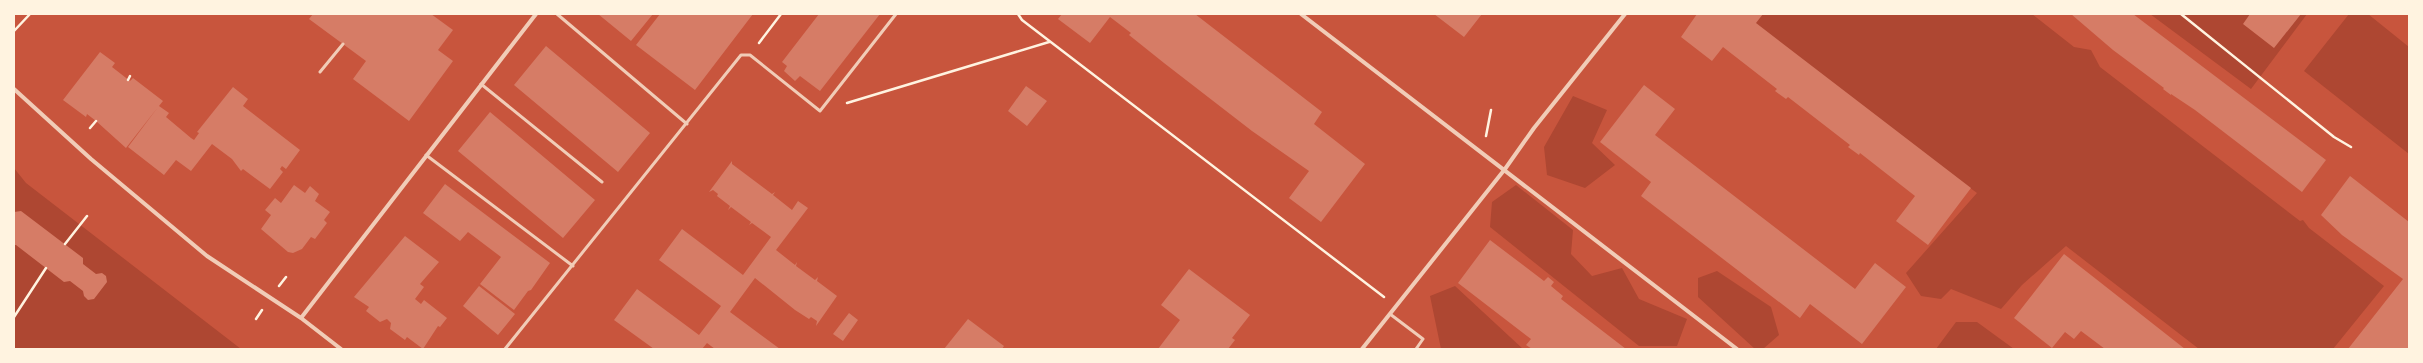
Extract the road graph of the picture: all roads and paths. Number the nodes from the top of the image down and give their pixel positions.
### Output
1 (30, 14) edge
2 (536, 14) edge
3 (557, 14) edge
4 (781, 14) edge
5 (896, 14) edge
6 (1018, 14) edge
7 (1301, 14) edge
8 (1618, 14) edge
9 (2181, 14) edge
10 (1624, 16) edge
11 (14, 31) edge
12 (1050, 42) junction
13 (343, 44) dead end
14 (750, 55) junction
15 (320, 72) dead end
16 (130, 76) dead end
17 (128, 80) dead end
18 (481, 84) junction
19 (14, 89) edge
20 (820, 111) junction
21 (96, 121) dead end
22 (687, 124) junction
23 (90, 128) dead end
24 (2351, 147) dead end
25 (426, 155) junction
26 (1506, 170) junction
27 (602, 182) dead end
28 (87, 216) dead end
29 (65, 244) dead end
30 (572, 266) junction
31 (46, 268) dead end
32 (286, 277) dead end
33 (279, 286) dead end
34 (1396, 306) junction
35 (264, 308) dead end
36 (1390, 314) junction
37 (14, 317) edge
38 (301, 318) junction
39 (256, 319) dead end
40 (341, 349) edge
41 (506, 349) edge
42 (1362, 349) edge
43 (1416, 349) edge
44 (1737, 349) edge

1 - 11 path
2 - 18 street
3 - 22 lane
4 - 14 path
5 - 20 lane
6 - 12 path
7 - 26 street
8 - 10 street
9 - 24 path
10 - 26 street
12 - 20 path
12 - 34 path
13 - 15 lane
14 - 20 lane
14 - 22 lane
16 - 17 path
18 - 25 street
18 - 27 lane
19 - 38 street
21 - 23 path
22 - 30 lane
25 - 30 lane
25 - 38 street
26 - 34 street
26 - 44 street
28 - 29 path
30 - 41 lane
31 - 37 path
32 - 33 path
34 - 36 street
35 - 39 path
36 - 42 street
36 - 43 lane
38 - 40 street

